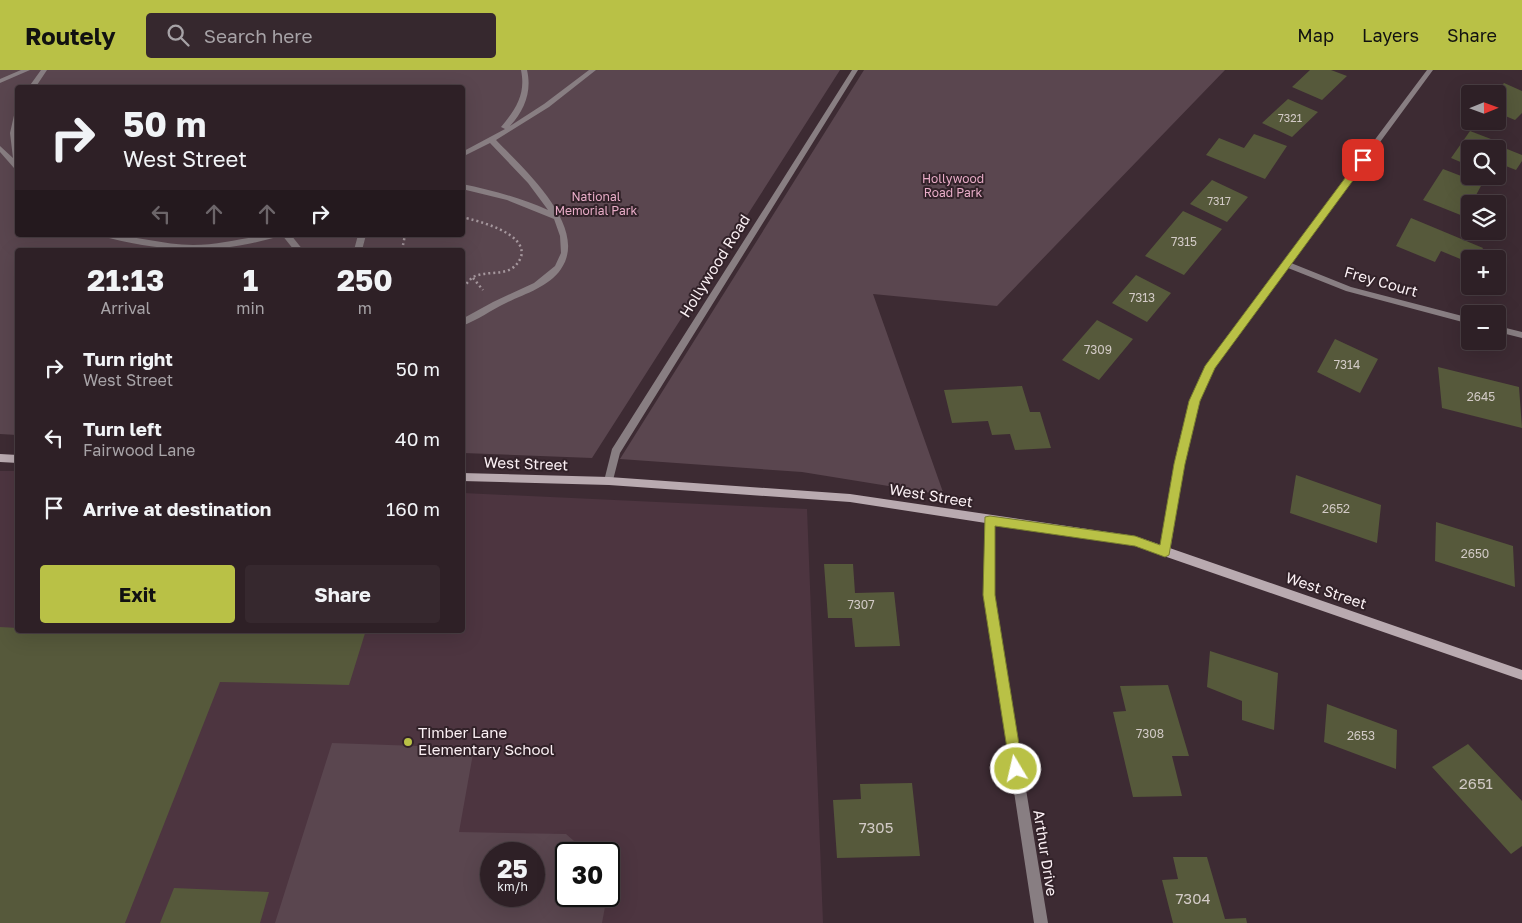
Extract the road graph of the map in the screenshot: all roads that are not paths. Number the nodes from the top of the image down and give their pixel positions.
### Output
1 (28, 70) edge
2 (44, 70) edge
3 (524, 70) edge
4 (593, 70) edge
5 (855, 70) edge
6 (1430, 70) edge
7 (0, 81) edge
8 (32, 85) edge
9 (15, 128) edge
10 (491, 140) junction
11 (15, 141) edge
12 (0, 148) edge
13 (465, 153) edge
14 (15, 162) edge
15 (465, 187) edge
16 (558, 217) junction
17 (117, 237) edge
18 (265, 237) edge
19 (288, 237) edge
20 (174, 248) edge
21 (213, 248) edge
22 (297, 248) edge
23 (1286, 264) junction
24 (1461, 319) edge
25 (465, 321) edge
26 (1506, 330) edge
27 (1522, 335) edge
28 (0, 458) edge
29 (15, 459) edge
30 (465, 477) edge
31 (609, 481) junction
32 (990, 521) junction
33 (1165, 552) junction
34 (1522, 674) edge
35 (1040, 923) edge

1 - 7 street
2 - 8 street
3 - 10 street
4 - 10 street
5 - 31 street, Hollywood Road
6 - 23 street
9 - 11 street
10 - 13 street
10 - 16 street
12 - 14 street
15 - 16 street
16 - 25 street
17 - 20 street
18 - 21 street
19 - 22 street
23 - 24 street, Frey Court
23 - 33 street
26 - 27 street
28 - 29 main road
30 - 31 main road, West Street
31 - 32 main road, West Street
32 - 33 main road, West Street
32 - 35 street, Arthur Drive
33 - 34 main road, West Street

